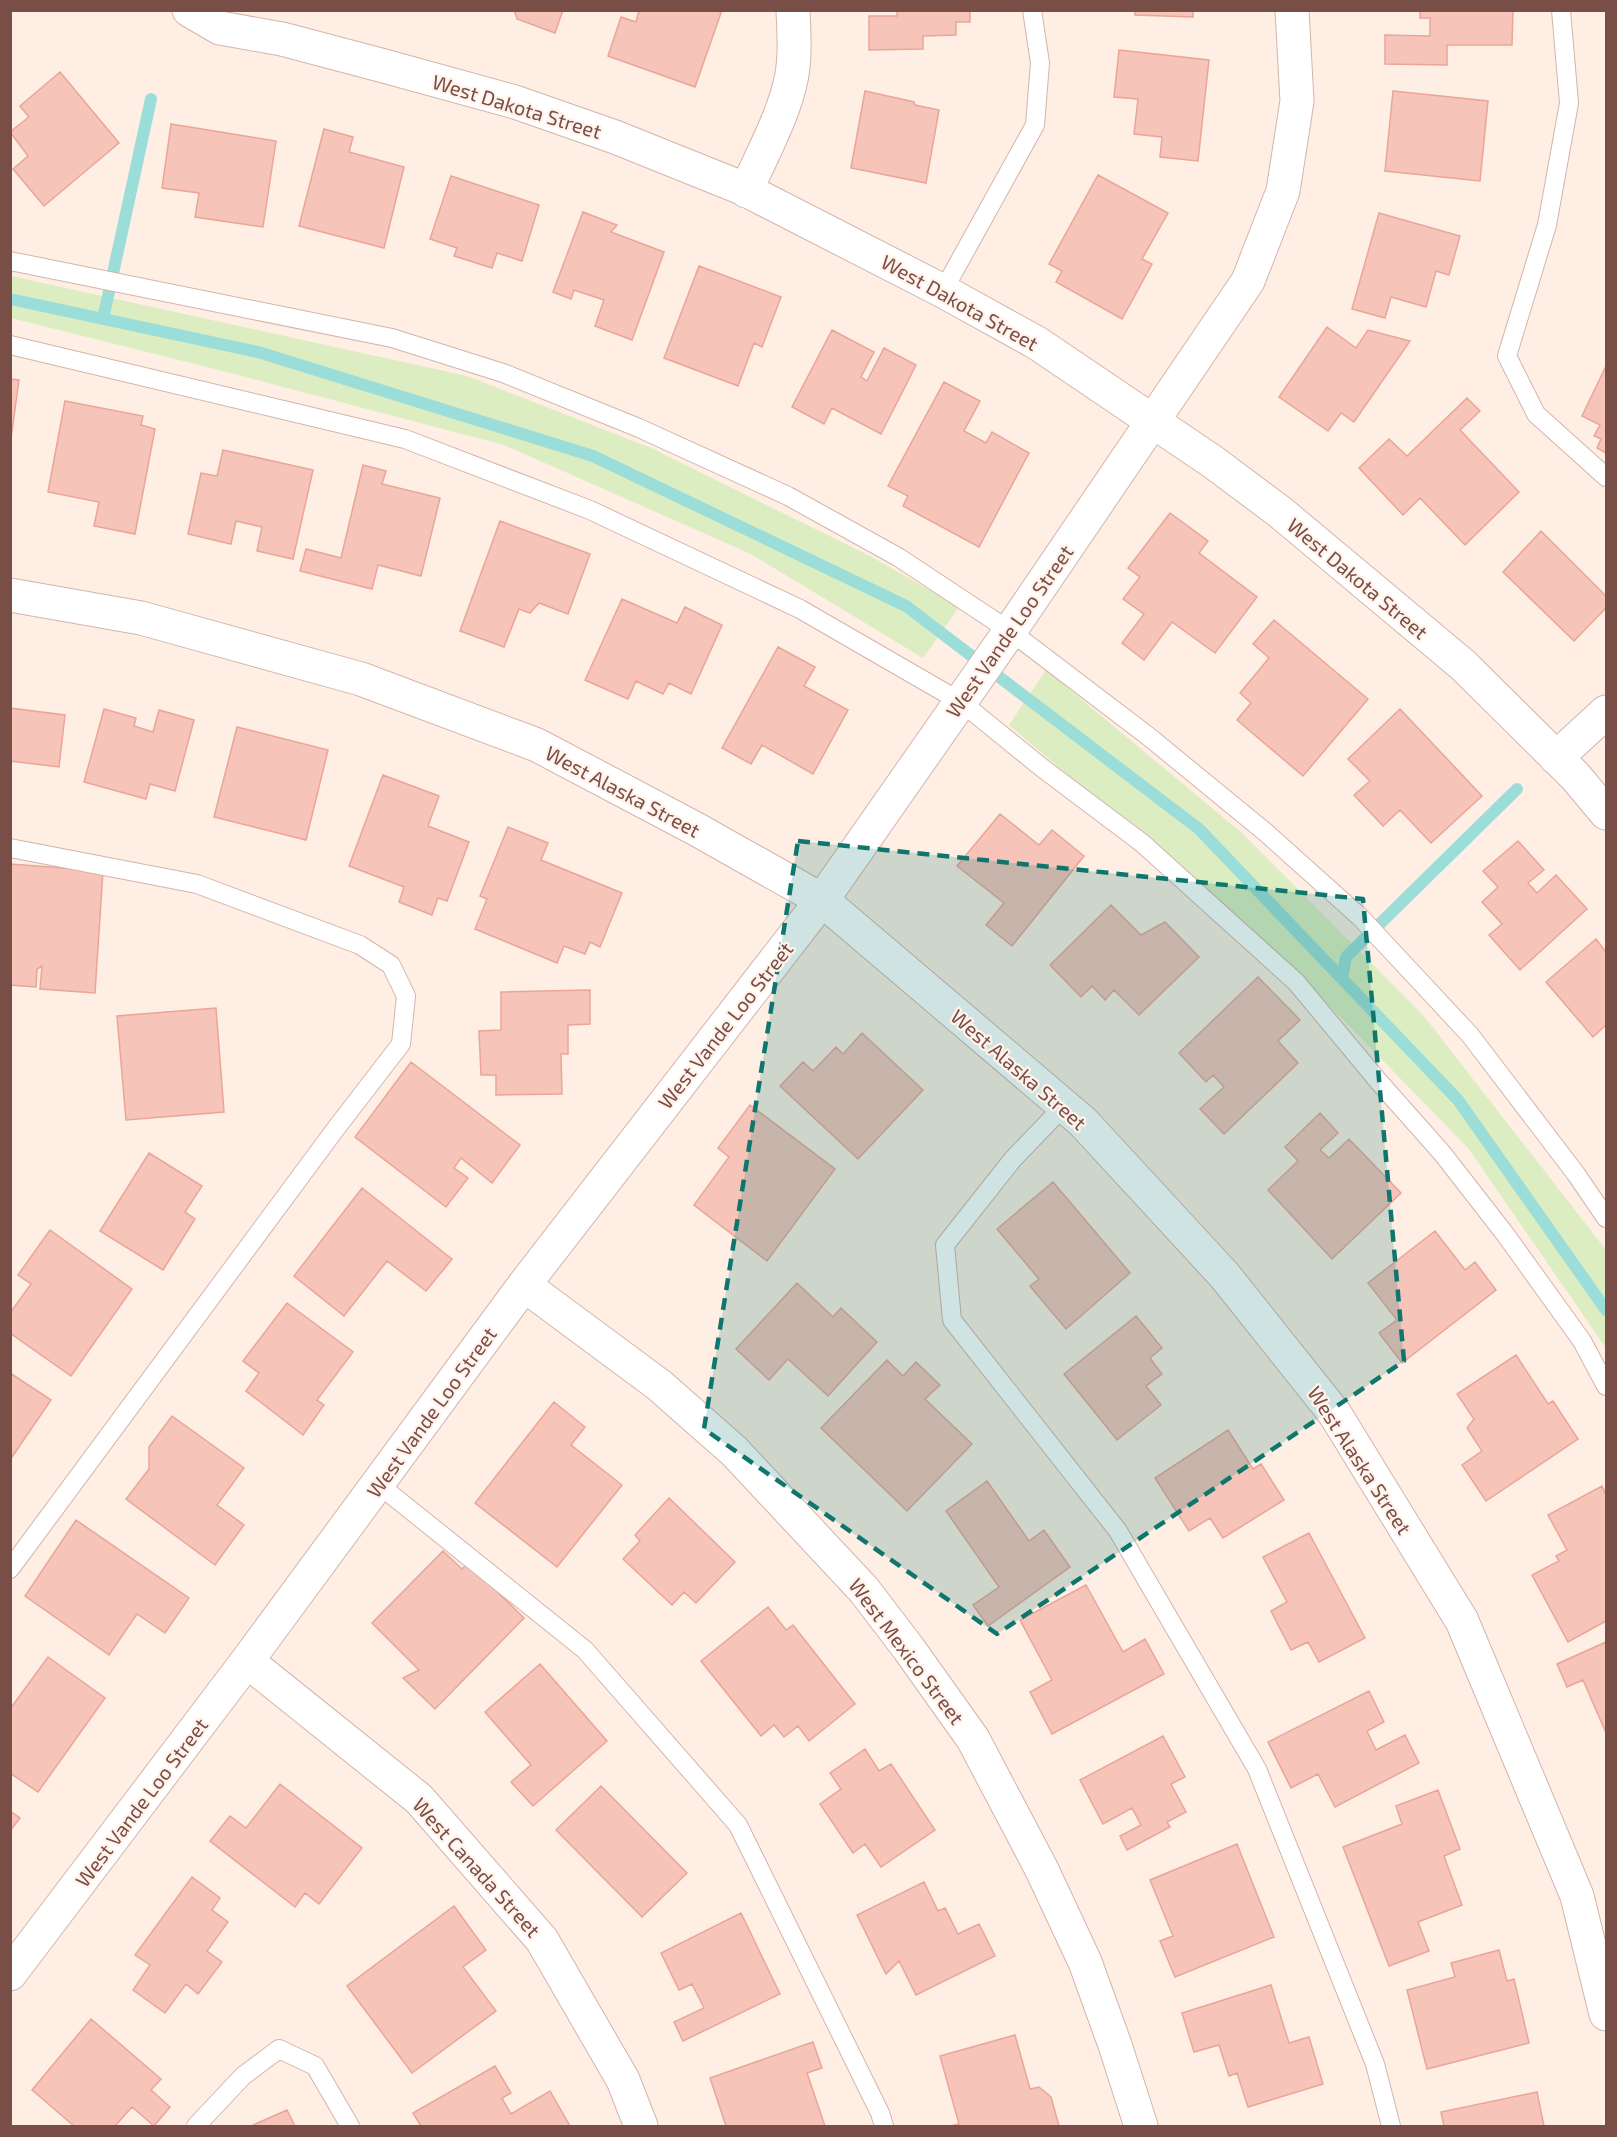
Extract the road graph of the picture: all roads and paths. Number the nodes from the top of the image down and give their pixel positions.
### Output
1 (189, 10) edge
2 (793, 10) edge
3 (1032, 10) edge
4 (1292, 10) edge
5 (1561, 10) edge
6 (746, 191) junction
7 (10, 261) edge
8 (943, 291) junction
9 (10, 345) edge
10 (1154, 421) junction
11 (1606, 477) edge
12 (10, 595) edge
13 (1010, 631) junction
14 (961, 702) junction
15 (1606, 712) edge
16 (1556, 758) junction
17 (1606, 813) edge
18 (10, 848) edge
19 (822, 900) junction
20 (1064, 1106) junction
21 (1606, 1218) edge
22 (524, 1285) junction
23 (1606, 1386) edge
24 (378, 1484) junction
25 (10, 1569) edge
26 (247, 1661) junction
27 (10, 1974) edge
28 (1606, 2014) edge
29 (196, 2127) edge
30 (350, 2127) edge
31 (641, 2127) edge
32 (884, 2127) edge
33 (1141, 2127) edge
34 (1391, 2127) edge

1 - 6 street, West Dakota Street
2 - 6 street
3 - 8 lane
4 - 10 street, West Vande Loo Street
5 - 11 lane
6 - 8 street, West Dakota Street
7 - 13 lane
8 - 10 street, West Dakota Street
9 - 14 lane
10 - 13 street, West Vande Loo Street
10 - 16 street, West Dakota Street
12 - 19 street, West Alaska Street
13 - 14 street, West Vande Loo Street
13 - 21 lane
14 - 19 street, West Vande Loo Street
14 - 23 lane
15 - 16 street
16 - 17 street, West Dakota Street
18 - 25 lane
19 - 20 street, West Alaska Street
19 - 22 street, West Vande Loo Street
20 - 28 street, West Alaska Street
20 - 34 lane
22 - 24 street, West Vande Loo Street
22 - 33 street, West Mexico Street
24 - 26 street, West Vande Loo Street
24 - 32 lane
26 - 27 street, West Vande Loo Street
26 - 31 street, West Canada Street
29 - 30 lane

